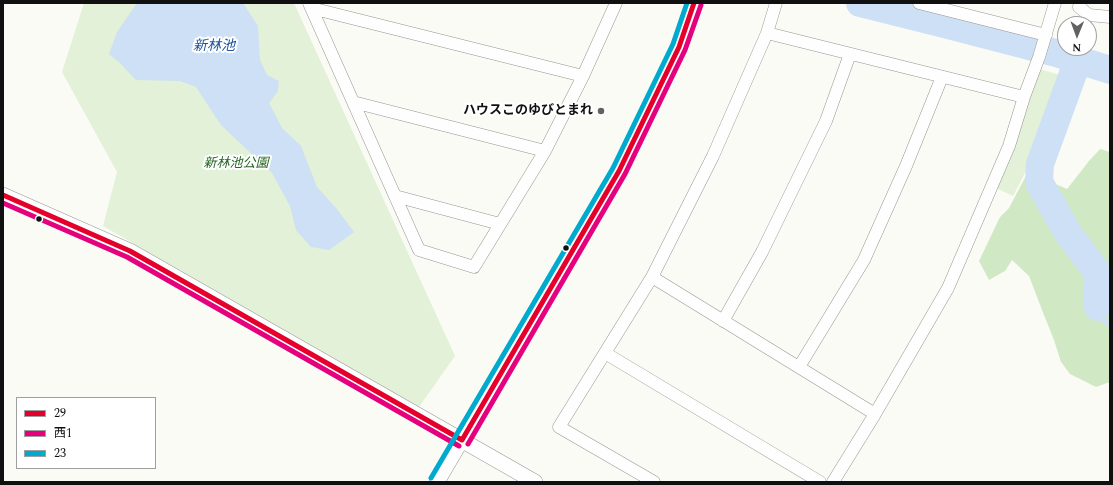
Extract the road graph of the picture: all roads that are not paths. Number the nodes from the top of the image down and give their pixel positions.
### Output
1 (616, 3) edge
2 (694, 3) edge
3 (776, 3) edge
4 (919, 3) edge
5 (1055, 3) edge
6 (1080, 3) edge
7 (310, 6) edge
8 (1110, 17) edge
9 (767, 33) junction
10 (1046, 34) junction
11 (850, 54) junction
12 (582, 76) junction
13 (942, 77) junction
14 (1024, 97) junction
15 (353, 102) junction
16 (545, 151) junction
17 (3, 195) edge
18 (395, 196) junction
19 (500, 224) junction
20 (652, 278) junction
21 (723, 321) junction
22 (605, 353) junction
23 (799, 367) junction
24 (875, 414) junction
25 (462, 440) junction
26 (437, 482) edge
27 (535, 482) edge
28 (654, 482) edge
29 (820, 482) edge
30 (833, 482) edge

1 - 12 street
2 - 25 street
3 - 9 street
4 - 10 street
5 - 10 street
6 - 8 street
7 - 12 street
7 - 15 street
9 - 11 street
9 - 20 street
10 - 14 street
11 - 13 street
11 - 21 street
12 - 16 street
13 - 14 street
13 - 23 street
14 - 24 street
15 - 16 street
15 - 18 street
16 - 19 street
17 - 25 street
18 - 19 street
18 - 19 street
20 - 21 street
20 - 22 street
21 - 23 street
22 - 28 street
22 - 29 street
23 - 24 street
24 - 30 street
25 - 26 street
25 - 27 street

